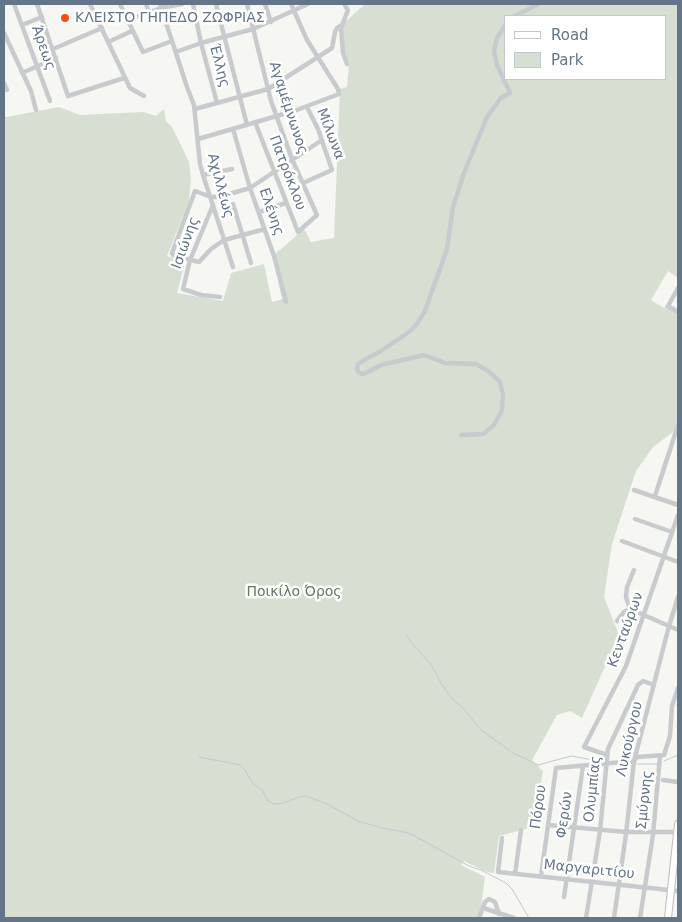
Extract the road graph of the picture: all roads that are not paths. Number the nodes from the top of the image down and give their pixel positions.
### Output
1 (14, 4) edge
2 (37, 4) edge
3 (90, 4) edge
4 (120, 4) edge
5 (146, 4) edge
6 (182, 4) edge
7 (193, 4) edge
8 (216, 4) edge
9 (247, 4) edge
10 (265, 4) edge
11 (291, 4) edge
12 (308, 4) edge
13 (344, 4) edge
14 (538, 4) edge
15 (161, 6) edge
16 (294, 11) junction
17 (149, 12) junction
18 (517, 15) edge
19 (42, 17) junction
20 (128, 20) junction
21 (271, 22) junction
22 (342, 24) junction
23 (22, 25) junction
24 (504, 27) edge
25 (102, 28) junction
26 (132, 30) junction
27 (253, 30) junction
28 (4, 33) edge
29 (224, 37) junction
30 (172, 41) junction
31 (108, 42) junction
32 (201, 43) junction
33 (53, 49) junction
34 (176, 52) junction
35 (316, 57) junction
36 (56, 58) junction
37 (347, 64) dead end
38 (36, 66) junction
39 (22, 73) junction
40 (124, 78) junction
41 (4, 83) edge
42 (268, 89) junction
43 (7, 90) dead end
44 (144, 96) dead end
45 (239, 98) junction
46 (50, 101) dead end
47 (217, 104) junction
48 (307, 106) junction
49 (195, 109) junction
50 (36, 110) dead end
51 (277, 116) junction
52 (255, 122) junction
53 (247, 125) junction
54 (233, 128) junction
55 (198, 138) junction
56 (322, 140) junction
57 (293, 160) junction
58 (232, 169) dead end
59 (274, 172) junction
60 (203, 175) junction
61 (303, 183) junction
62 (250, 188) junction
63 (211, 197) junction
64 (286, 203) junction
65 (233, 204) dead end
66 (212, 205) junction
67 (259, 212) junction
68 (264, 229) junction
69 (298, 232) joint
70 (242, 235) junction
71 (224, 240) junction
72 (190, 260) junction
73 (251, 263) dead end
74 (233, 267) dead end
75 (678, 288) edge
76 (220, 297) dead end
77 (286, 302) dead end
78 (678, 312) edge
79 (678, 425) edge
80 (677, 433) edge
81 (461, 434) dead end
82 (634, 490) dead end
83 (654, 496) junction
84 (678, 505) edge
85 (678, 515) edge
86 (635, 519) dead end
87 (672, 532) junction
88 (622, 541) dead end
89 (664, 557) junction
90 (678, 562) edge
91 (634, 570) dead end
92 (678, 597) edge
93 (630, 610) junction
94 (644, 616) junction
95 (617, 621) dead end
96 (669, 626) junction
97 (678, 630) edge
98 (654, 685) junction
99 (678, 688) edge
100 (607, 755) junction
101 (660, 756) junction
102 (634, 761) junction
103 (606, 764) junction
104 (583, 766) junction
105 (663, 780) dead end
106 (678, 782) edge
107 (678, 824) edge
108 (548, 825) junction
109 (574, 828) junction
110 (600, 829) junction
111 (521, 830) dead end
112 (626, 832) junction
113 (678, 832) edge
114 (653, 833) junction
115 (502, 838) dead end
116 (515, 874) junction
117 (541, 876) junction
118 (567, 878) junction
119 (592, 881) junction
120 (619, 884) junction
121 (645, 886) junction
122 (675, 890) edge
123 (564, 897) dead end
124 (483, 908) junction
125 (499, 914) junction
126 (505, 917) edge
127 (478, 918) edge
128 (514, 918) edge
129 (586, 918) edge
130 (614, 918) edge
131 (640, 918) edge
132 (668, 918) edge

1 - 23 street, Άρεως
2 - 19 street
3 - 25 street
4 - 20 street
5 - 17 street
6 - 15 street
7 - 32 street, Έλλης
8 - 29 street
9 - 27 street, Αγαμέμνωνος
10 - 21 street
11 - 16 street
12 - 16 street
13 - 22 street
14 - 18 street
15 - 17 street
15 - 30 street, Αχιλλέως
16 - 21 street
16 - 35 street
17 - 20 street
19 - 23 street
19 - 33 street
20 - 26 street
21 - 27 street
22 - 35 street
22 - 37 street
23 - 38 street, Άρεως
24 - 81 street
25 - 31 street
25 - 33 street
26 - 30 street
26 - 31 street
27 - 29 street
27 - 42 street, Αγαμέμνωνος
28 - 39 street
29 - 32 street
29 - 45 street
30 - 34 street, Αχιλλέως
31 - 40 street
32 - 34 street
32 - 47 street, Έλλης
33 - 36 street
34 - 49 street, Αχιλλέως
35 - 42 street
35 - 48 street
36 - 38 street
36 - 40 street
38 - 39 street
38 - 46 street, Άρεως
39 - 50 street
40 - 44 street
41 - 43 street
42 - 45 street
42 - 51 street, Αγαμέμνωνος
45 - 47 street
45 - 53 street
47 - 49 street
48 - 51 street
48 - 56 street, Μίλωνα
49 - 55 street, Αχιλλέως
51 - 52 street
51 - 57 street, Αγαμέμνωνος
52 - 53 street
52 - 59 street, Πατρόκλου
53 - 54 street
54 - 55 street
54 - 62 street, Ελένης
55 - 60 street, Αχιλλέως
56 - 57 street
56 - 61 street, Μίλωνα
57 - 59 street
57 - 61 street, Αγαμέμνωνος
58 - 60 street
59 - 62 street
59 - 64 street, Πατρόκλου
60 - 63 street, Αχιλλέως
61 - 69 street, Αγαμέμνωνος
62 - 63 street
62 - 67 street, Ελένης
63 - 66 street, Αχιλλέως
63 - 72 street
64 - 67 street
64 - 69 street, Πατρόκλου
65 - 70 street
66 - 71 street, Αχιλλέως
66 - 72 street, Ισιώνης
67 - 68 street, Ελένης
68 - 70 street
68 - 77 street, Ελένης
70 - 71 street
70 - 73 street
71 - 72 street
71 - 74 street, Αχιλλέως
72 - 76 street, Ισιώνης
75 - 78 street
79 - 80 street
80 - 83 street
82 - 83 street
83 - 84 street
85 - 87 street, Κενταύρων
86 - 87 street
87 - 89 street, Κενταύρων
88 - 89 street
89 - 90 street
89 - 94 street, Κενταύρων
91 - 93 street
92 - 96 street, Λυκούργου
93 - 94 street
93 - 95 street
94 - 96 street
94 - 100 street, Κενταύρων
96 - 97 street
96 - 98 street, Λυκούργου
98 - 100 street, Ολυμπίας
98 - 102 street, Λυκούργου
99 - 101 street, Σμύρνης
100 - 103 street, Ολυμπίας
101 - 102 street
101 - 114 street, Σμύρνης
102 - 103 street
102 - 112 street, Λυκούργου
103 - 104 street
103 - 110 street, Ολυμπίας
104 - 108 street, Πόρου
104 - 109 street, Φερών
105 - 106 street
107 - 113 street
108 - 109 street
108 - 117 street, Πόρου
109 - 110 street
109 - 118 street, Φερών
110 - 112 street
110 - 119 street, Ολυμπίας
111 - 116 street
112 - 114 street
112 - 120 street, Λυκούργου
113 - 114 street
113 - 122 street
114 - 121 street, Σμύρνης
115 - 116 street, Μαργαριτίου
116 - 117 street, Μαργαριτίου
117 - 118 street, Μαργαριτίου
118 - 119 street, Μαργαριτίου
118 - 123 street, Φερών
119 - 120 street, Μαργαριτίου
119 - 129 street, Ολυμπίας
120 - 121 street, Μαργαριτίου
120 - 130 street, Λυκούργου
121 - 122 street, Μαργαριτίου
121 - 131 street, Σμύρνης
122 - 132 street
124 - 125 street
124 - 125 street
124 - 127 street
125 - 126 street
126 - 128 street

